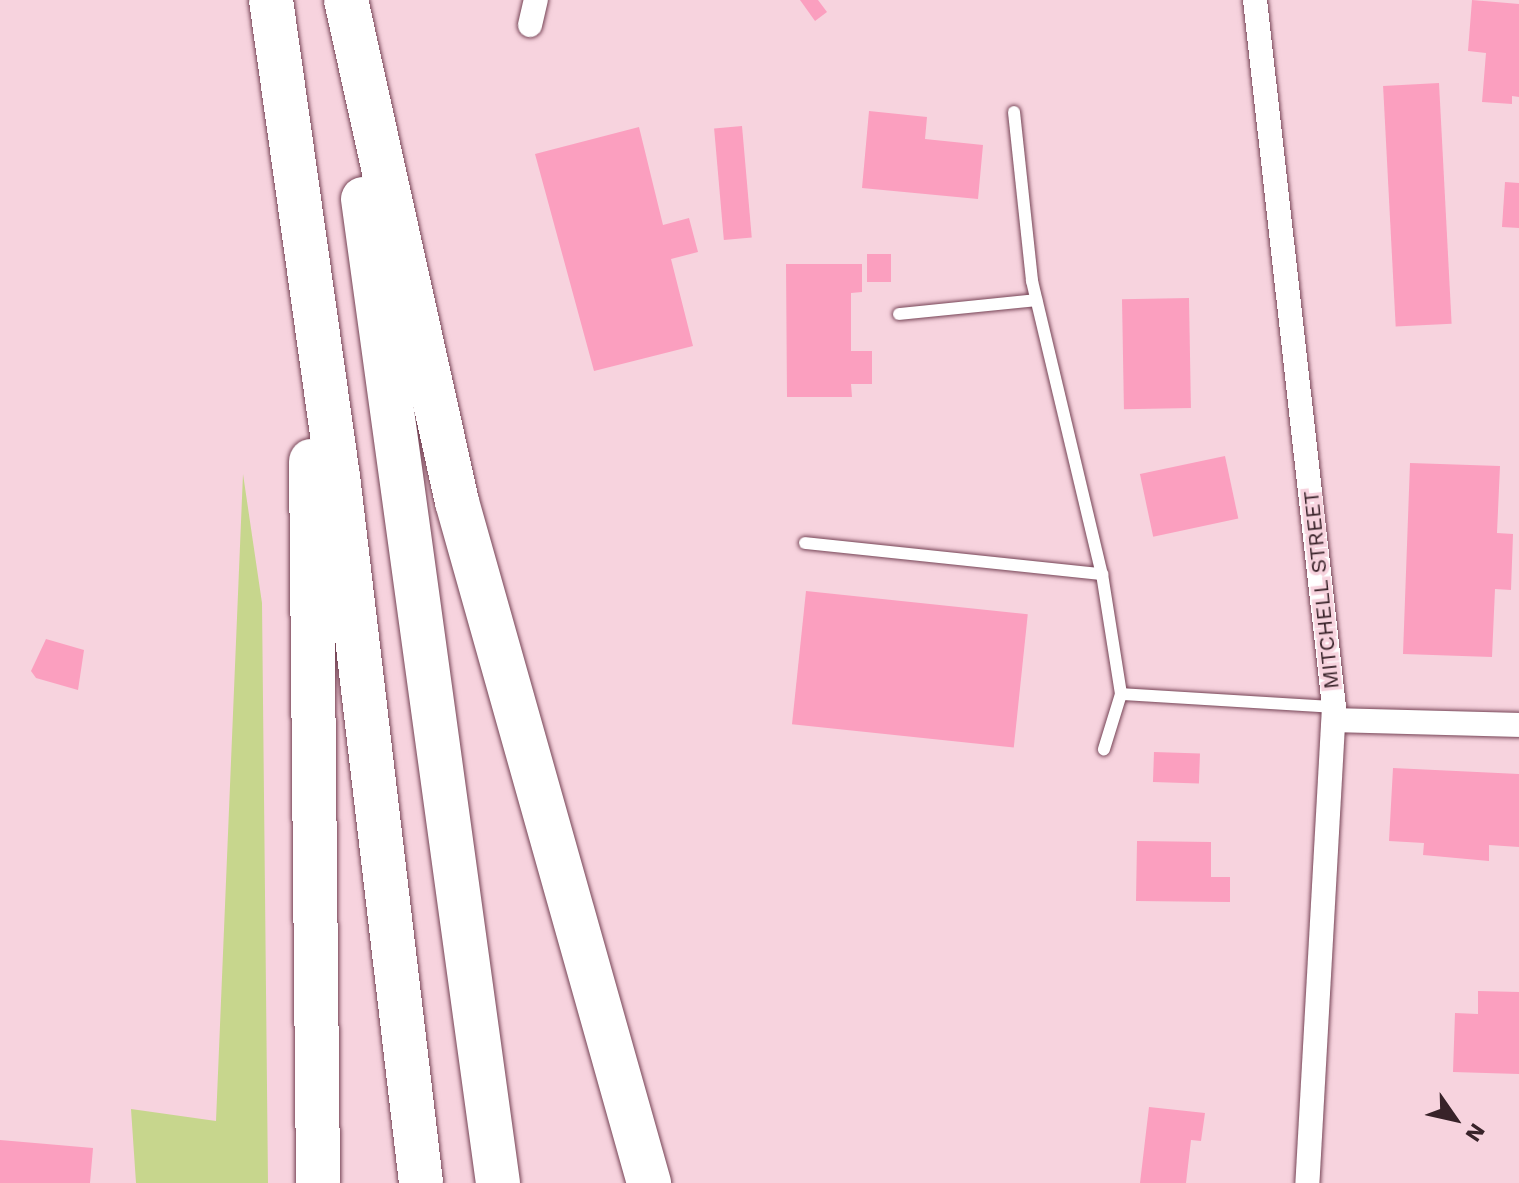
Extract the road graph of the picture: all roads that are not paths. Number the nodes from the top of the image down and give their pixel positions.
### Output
1 (271, 0) edge
2 (336, 0) edge
3 (346, 0) edge
4 (536, 0) edge
5 (1255, 0) edge
6 (530, 25) dead end
7 (1014, 112) dead end
8 (308, 262) junction
9 (1036, 300) junction
10 (899, 314) dead end
11 (805, 543) dead end
12 (1102, 574) junction
13 (1121, 694) junction
14 (1334, 714) junction
15 (1519, 725) edge
16 (1104, 749) dead end
17 (318, 1183) edge
18 (421, 1183) edge
19 (498, 1183) edge
20 (649, 1183) edge
21 (1307, 1183) edge

1 - 8 highway
2 - 19 highway
3 - 20 highway
4 - 6 street
5 - 14 street, MITCHELL STREET
7 - 9 lane
8 - 17 highway
8 - 18 highway
9 - 10 lane
9 - 12 lane
11 - 12 lane
12 - 13 lane
13 - 14 lane
13 - 16 lane
14 - 15 street
14 - 21 street, MITCHELL STREET

